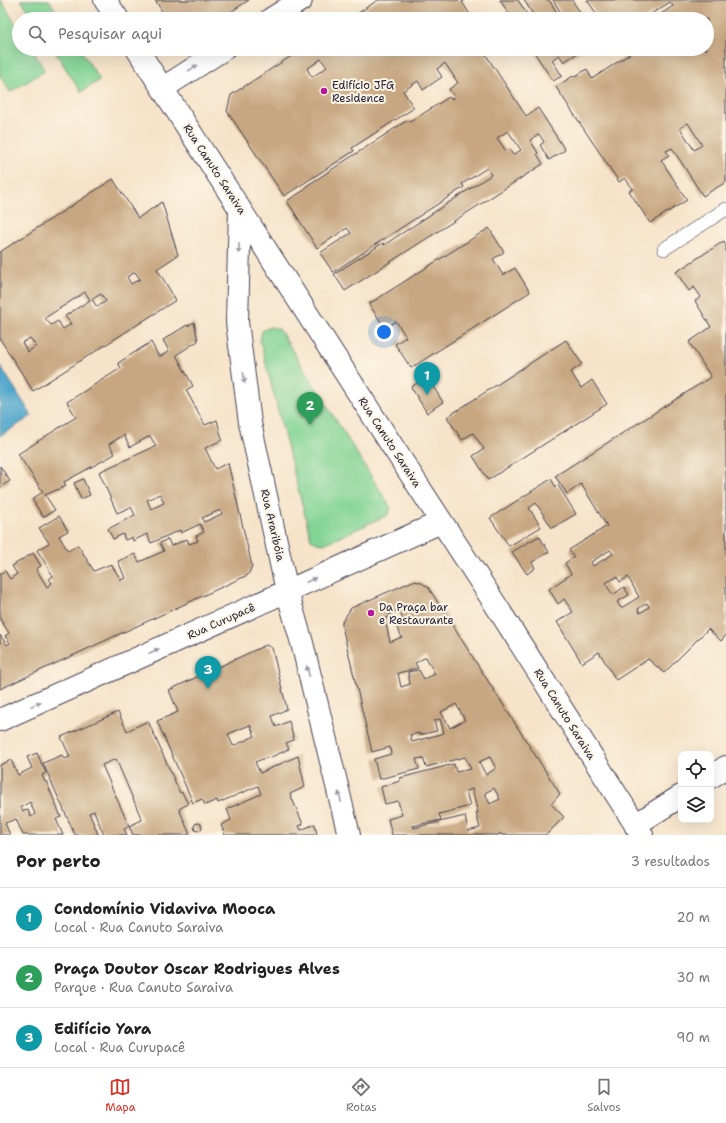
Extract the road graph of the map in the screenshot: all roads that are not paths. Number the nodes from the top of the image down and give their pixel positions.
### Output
1 (105, 0) edge
2 (301, 0) edge
3 (113, 12) edge
4 (282, 12) edge
5 (141, 56) edge
6 (213, 56) edge
7 (162, 88) junction
8 (240, 209) junction
9 (726, 209) edge
10 (664, 250) dead end
11 (441, 522) junction
12 (287, 591) junction
13 (0, 720) edge
14 (726, 767) edge
15 (714, 774) edge
16 (678, 798) edge
17 (639, 830) edge
18 (349, 835) edge

1 - 3 street
2 - 4 street
5 - 7 street, Rua Canuto Saraiva
7 -> 6 street
7 - 8 street, Rua Canuto Saraiva
8 - 11 street, Rua Canuto Saraiva
8 -> 12 street, Rua Araribóia
9 - 10 lane
12 -> 11 street, Rua Curupacê
11 - 17 street, Rua Canuto Saraiva
13 -> 12 street, Rua Curupacê
18 -> 12 street, Rua Araribóia
14 - 15 street
16 - 17 street

